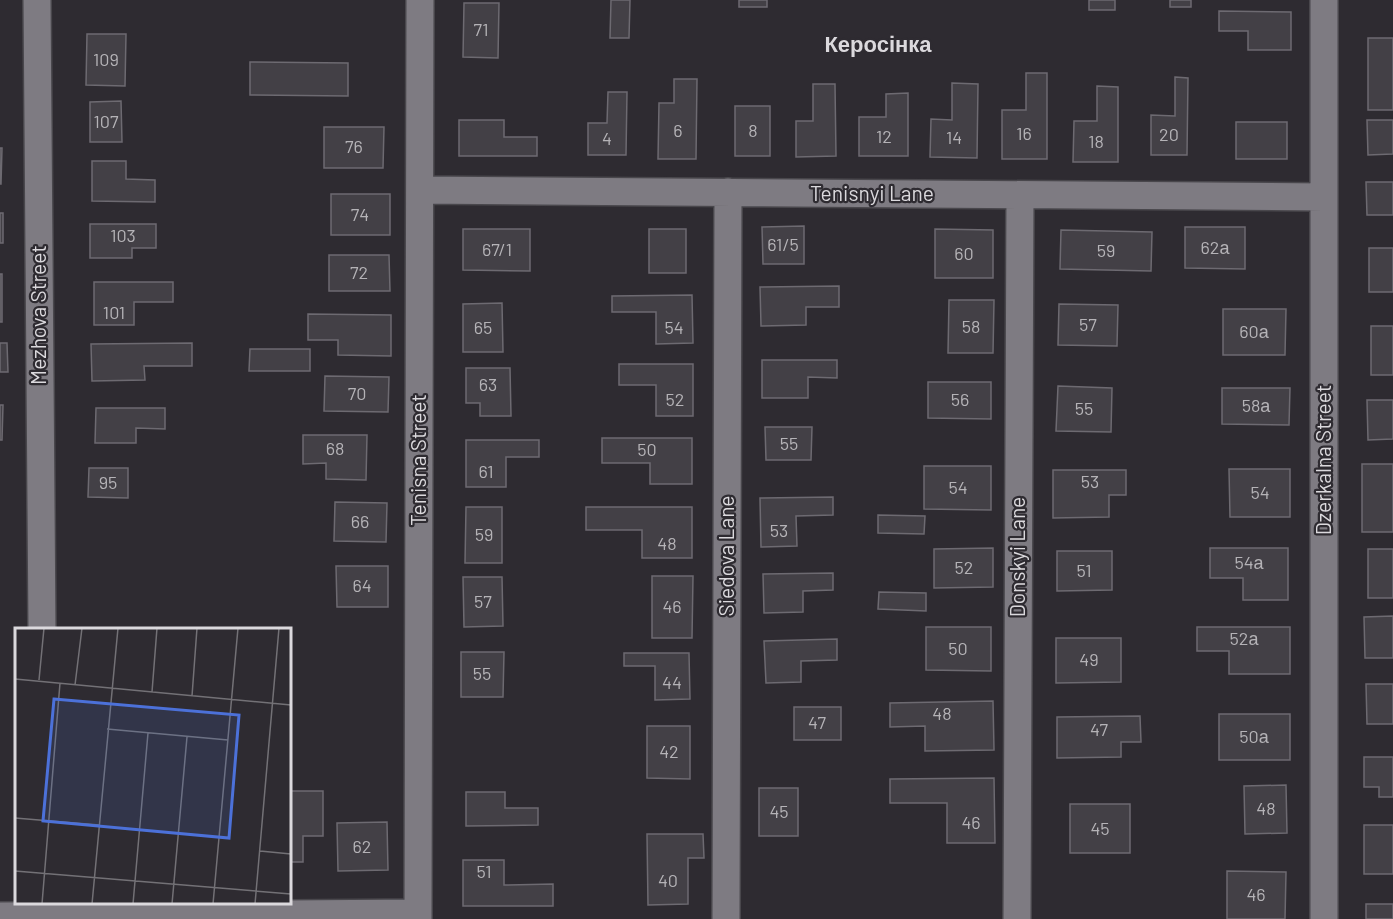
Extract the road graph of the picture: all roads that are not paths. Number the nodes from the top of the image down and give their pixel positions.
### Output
1 (37, 0) edge
2 (420, 0) edge
3 (1324, 0) edge
4 (420, 190) junction
5 (728, 192) junction
6 (1020, 195) junction
7 (1324, 197) junction
8 (42, 628) edge
9 (43, 913) edge
10 (0, 916) edge
11 (418, 916) edge
12 (726, 919) edge
13 (1017, 919) edge
14 (1324, 919) edge

1 - 8 street, Mezhova Street
2 - 4 street, Tenisna Street
3 - 7 street, Dzerkalna Street
4 - 5 street, Tenisnyi Lane
4 - 11 street, Tenisna Street
5 - 6 street, Tenisnyi Lane
5 - 12 street, Siedova Lane
6 - 7 street, Tenisnyi Lane
6 - 13 street, Donskyi Lane
7 - 14 street, Dzerkalna Street
9 - 10 street
9 - 11 street

